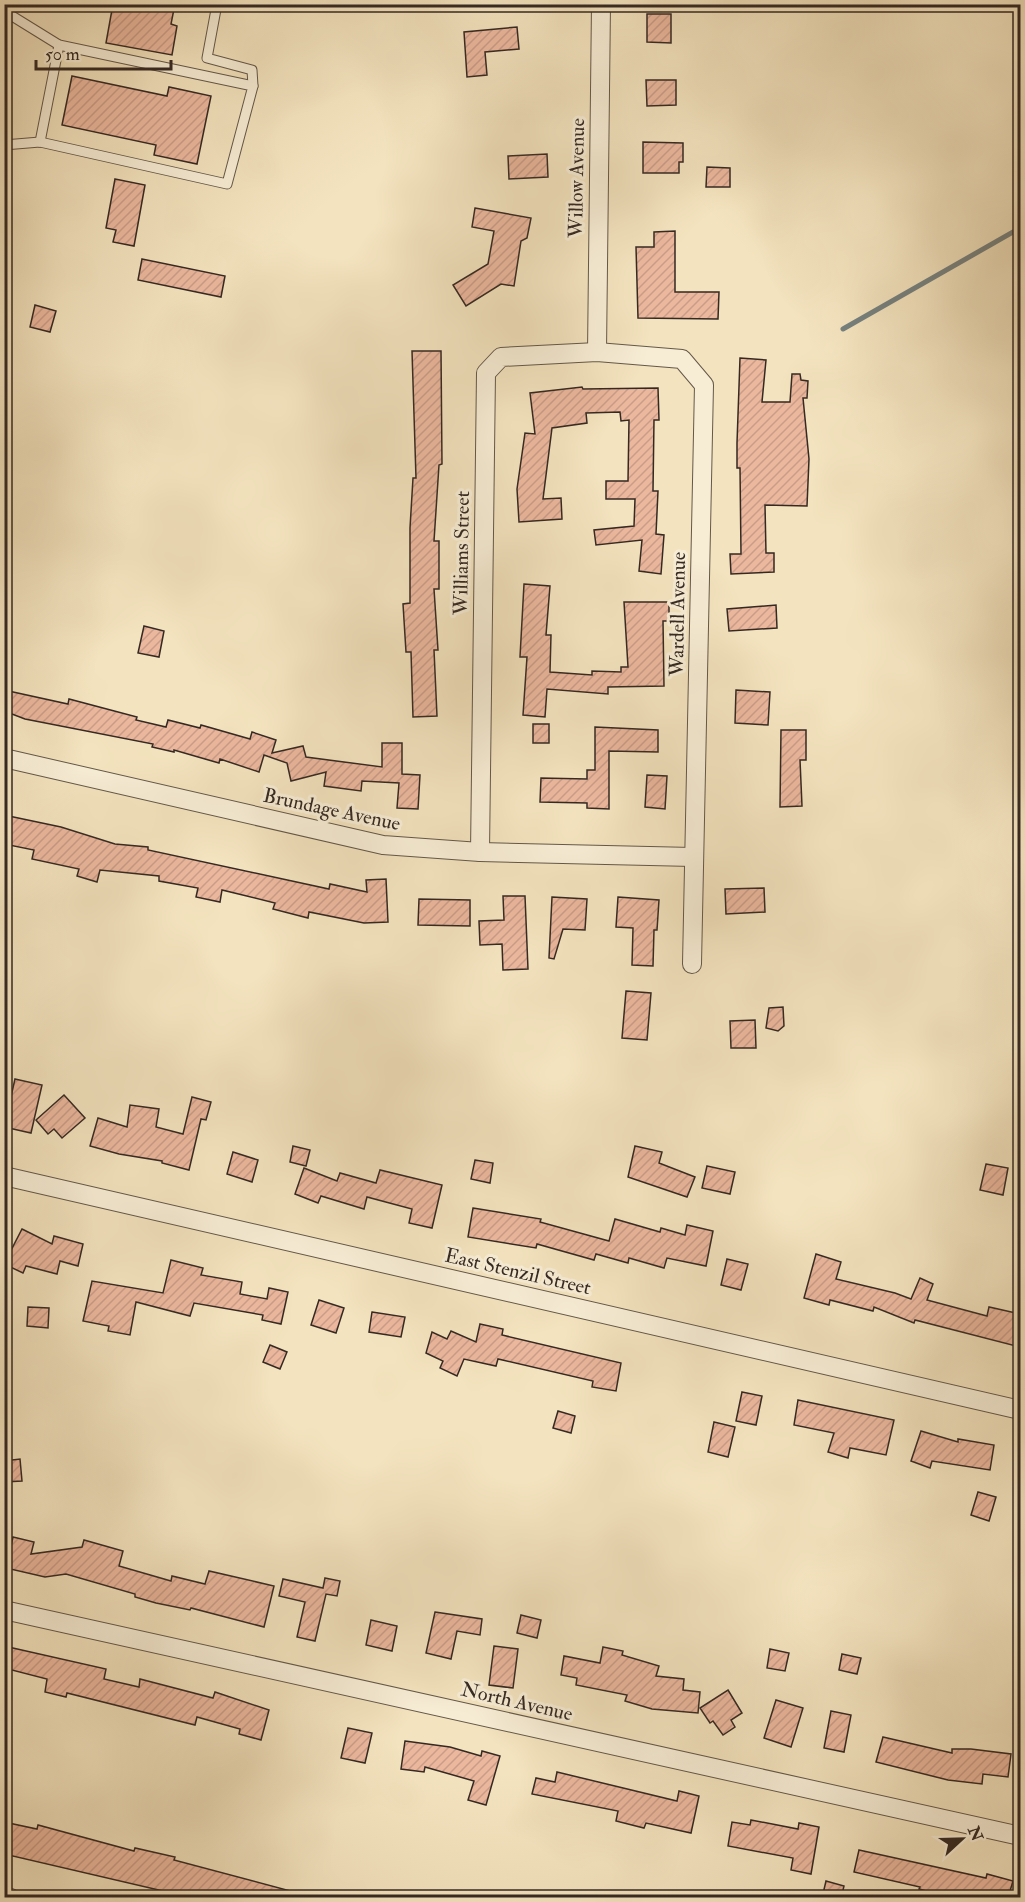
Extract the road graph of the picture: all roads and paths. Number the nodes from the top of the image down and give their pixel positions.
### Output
1 (217, 4) edge
2 (601, 4) edge
3 (4, 10) edge
4 (59, 45) junction
5 (253, 86) junction
6 (40, 142) junction
7 (4, 145) edge
8 (597, 352) junction
9 (4, 758) edge
10 (480, 852) junction
11 (693, 857) junction
12 (692, 964) dead end
13 (4, 1176) edge
14 (1020, 1410) edge
15 (4, 1610) edge
16 (1020, 1836) edge
17 (4, 1896) edge
18 (11, 1898) edge

1 - 5 lane
2 - 8 street, Willow Avenue
3 - 4 lane
4 - 5 lane
4 - 6 lane
5 - 6 lane
6 - 7 lane
8 - 10 street, Williams Street
8 - 11 street, Wardell Avenue
9 - 10 street, Brundage Avenue
10 - 11 street, Brundage Avenue
11 - 12 street, Wardell Avenue
13 - 14 street, East Stenzil Street
15 - 16 street, North Avenue
17 - 18 street

